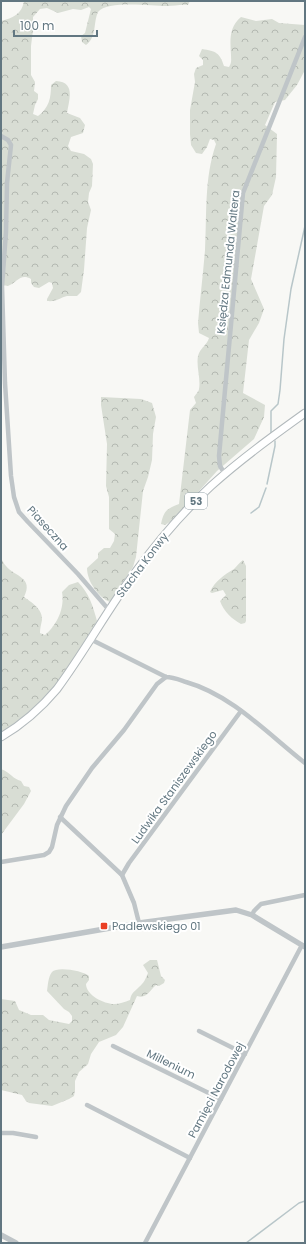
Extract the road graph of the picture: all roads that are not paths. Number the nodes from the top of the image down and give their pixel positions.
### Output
1 (305, 37) edge
2 (1, 136) edge
3 (305, 413) edge
4 (225, 474) junction
5 (109, 610) junction
6 (90, 639) junction
7 (166, 677) junction
8 (241, 711) junction
9 (1, 737) edge
10 (305, 763) edge
11 (60, 817) junction
12 (1, 862) edge
13 (122, 875) junction
14 (305, 895) edge
15 (252, 915) junction
16 (139, 923) junction
17 (304, 946) edge
18 (1, 947) edge
19 (199, 1031) dead end
20 (113, 1046) dead end
21 (245, 1054) junction
22 (221, 1099) junction
23 (87, 1105) dead end
24 (1, 1133) edge
25 (36, 1137) dead end
26 (190, 1158) junction
27 (2, 1237) edge
28 (16, 1243) edge
29 (145, 1243) edge

1 - 4 street, Księdza Edmunda Waltera
2 - 5 street, Piaseczna
3 - 4 main road, Stacha Konwy / 53
4 - 5 main road, Stacha Konwy / 53
5 - 6 main road, Stacha Konwy / 53
6 - 7 street
6 - 9 main road, Stacha Konwy / 53
7 - 8 street
7 - 11 street
8 - 10 street
8 - 13 street, Ludwika Staniszewskiego
11 - 12 street
11 - 13 street
13 - 16 street
14 - 15 street
15 - 16 street
15 - 17 street
16 - 18 street
17 - 21 street, Pamięci Narodowej
19 - 21 street
20 - 22 street, Millenium
21 - 22 street, Pamięci Narodowej
22 - 26 street, Pamięci Narodowej
23 - 26 street
24 - 25 street
26 - 29 street, Pamięci Narodowej
27 - 28 street

